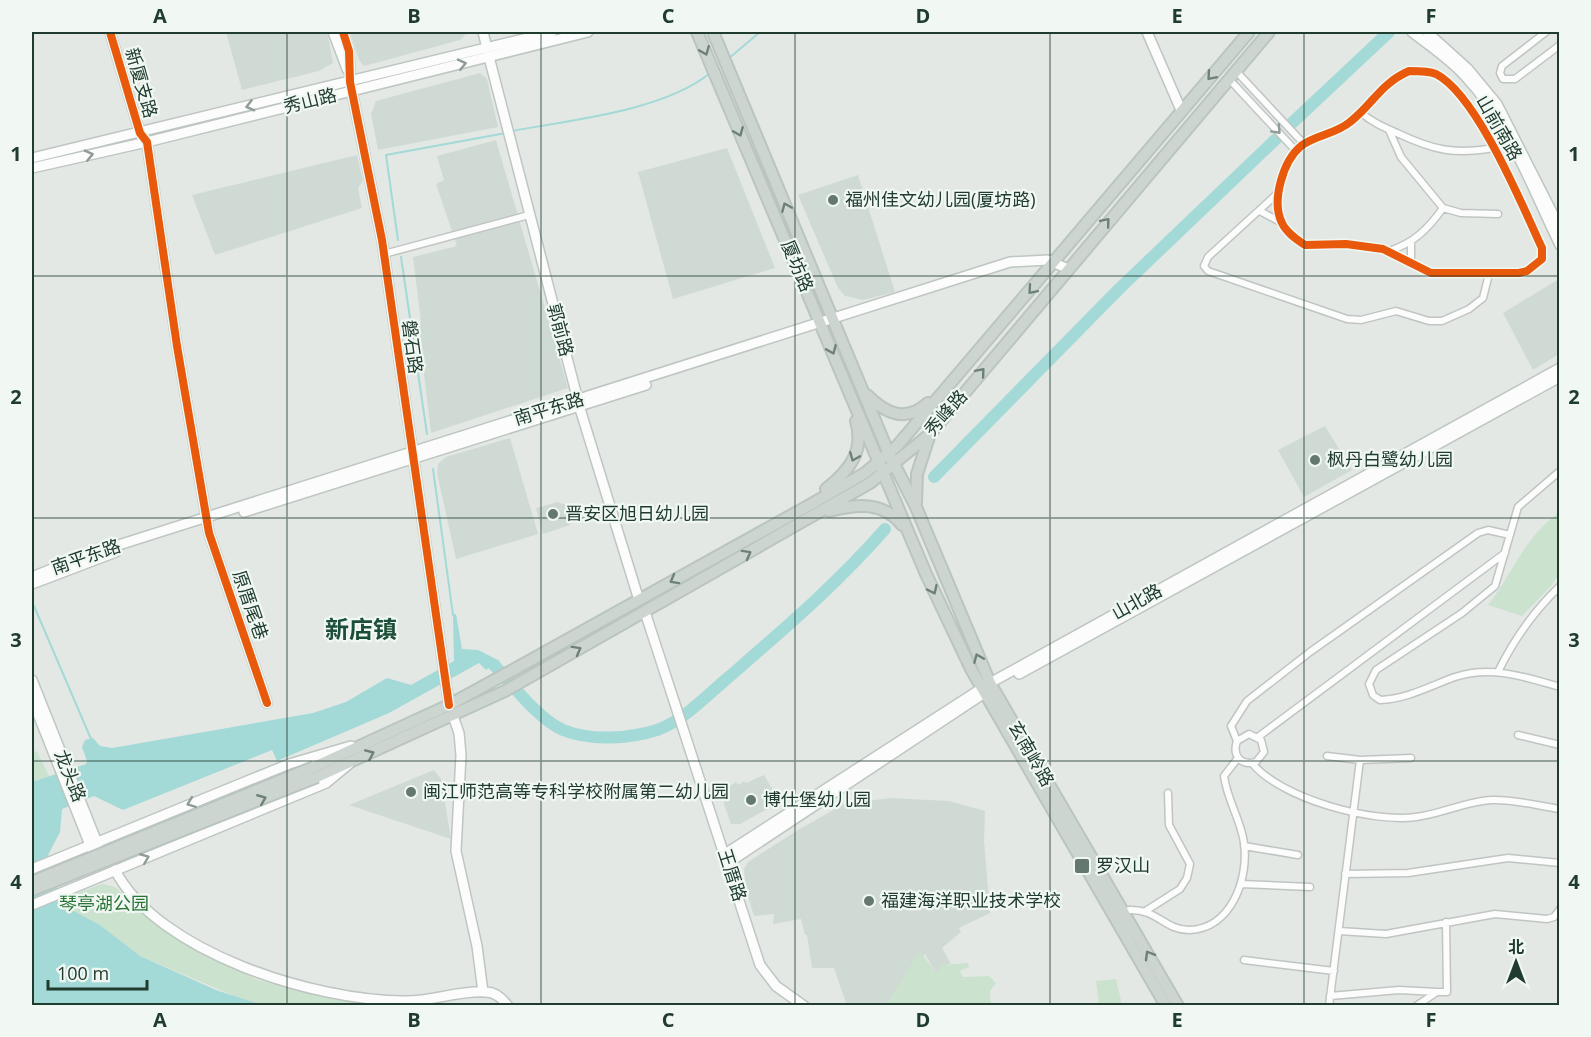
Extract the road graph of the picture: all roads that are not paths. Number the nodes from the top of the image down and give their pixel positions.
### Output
1 (110, 32) edge
2 (333, 32) edge
3 (343, 32) edge
4 (483, 32) edge
5 (552, 32) edge
6 (588, 32) edge
7 (697, 32) edge
8 (713, 32) edge
9 (1147, 32) edge
10 (1249, 32) edge
11 (1269, 32) edge
12 (1412, 32) edge
13 (1427, 32) edge
14 (1546, 32) edge
15 (1560, 45) edge
16 (488, 53) junction
17 (349, 71) junction
18 (1232, 74) junction
19 (351, 86) junction
20 (1181, 110) junction
21 (1360, 112) junction
22 (1389, 130) junction
23 (140, 133) junction
24 (147, 142) junction
25 (1304, 144) junction
26 (1494, 148) junction
27 (1296, 151) junction
28 (32, 158) edge
29 (32, 168) edge
30 (1279, 192) junction
31 (1443, 208) junction
32 (1260, 211) junction
33 (1498, 214) dead end
34 (530, 215) junction
35 (1282, 223) junction
36 (1560, 228) edge
37 (1411, 242) junction
38 (1560, 245) edge
39 (1388, 251) junction
40 (384, 254) junction
41 (1411, 261) junction
42 (1054, 264) junction
43 (1066, 271) junction
44 (1489, 274) junction
45 (834, 322) junction
46 (822, 326) junction
47 (1560, 369) edge
48 (1560, 377) edge
49 (945, 390) junction
50 (865, 393) junction
51 (853, 400) junction
52 (579, 403) junction
53 (930, 434) junction
54 (412, 457) junction
55 (892, 459) junction
56 (881, 468) junction
57 (1560, 471) edge
58 (912, 489) junction
59 (896, 502) joint
60 (806, 507) junction
61 (818, 514) junction
62 (207, 520) junction
63 (1510, 535) junction
64 (911, 536) junction
65 (1506, 552) junction
66 (32, 577) edge
67 (32, 584) edge
68 (1560, 586) edge
69 (639, 600) junction
70 (645, 612) junction
71 (1498, 672) junction
72 (32, 680) edge
73 (1560, 687) edge
74 (987, 688) junction
75 (32, 699) edge
76 (267, 703) dead end
77 (449, 705) junction
78 (453, 716) junction
79 (1518, 735) dead end
80 (1258, 737) junction
81 (1237, 741) junction
82 (365, 743) junction
83 (1560, 745) edge
84 (1327, 756) dead end
85 (59, 758) junction
86 (1238, 758) junction
87 (1411, 758) dead end
88 (1360, 760) junction
89 (351, 762) junction
90 (1252, 763) junction
91 (315, 772) junction
92 (1168, 793) dead end
93 (1560, 809) edge
94 (1352, 813) junction
95 (162, 815) junction
96 (93, 843) junction
97 (179, 844) junction
98 (1244, 846) junction
99 (1298, 855) dead end
100 (727, 858) junction
101 (1560, 863) edge
102 (32, 869) edge
103 (109, 872) junction
104 (1345, 874) junction
105 (32, 882) edge
106 (1241, 884) junction
107 (1310, 887) dead end
108 (32, 890) edge
109 (32, 905) edge
110 (1560, 909) edge
111 (1129, 910) dead end
112 (1147, 910) junction
113 (1446, 922) junction
114 (1339, 932) junction
115 (1244, 960) dead end
116 (1334, 971) junction
117 (483, 992) junction
118 (1437, 992) junction
119 (1330, 996) junction
120 (508, 1005) edge
121 (804, 1005) edge
122 (1166, 1005) edge
123 (1178, 1005) edge
124 (1329, 1005) edge
125 (1416, 1005) edge

1 - 23 main road, 新厦支路
2 - 17 main road, 磐石路
3 - 17 main road, 磐石路
4 - 16 main road, 郭前路
5 - 16 main road, 秀山路
6 - 16 main road, 秀山路
7 -> 46 main road, 厦坊路
45 -> 8 main road, 厦坊路
9 - 20 main road
10 -> 20 main road, 秀峰路
11 - 18 main road, 秀峰路
12 - 38 main road, 山前南路
13 - 36 main road, 山前南路
14 - 15 street
16 - 19 main road, 秀山路
16 - 34 main road, 郭前路
17 - 19 main road, 磐石路
18 - 25 street
18 -> 27 street
43 -> 18 main road, 秀峰路
19 -> 23 main road, 秀山路
19 - 24 main road, 秀山路
19 - 40 main road, 磐石路
20 - 42 main road, 秀峰路
21 - 22 street
21 - 25 street
21 - 26 street
22 - 26 street
22 - 31 street
23 - 24 main road, 新厦支路
23 - 28 main road, 秀山路
29 -> 24 main road, 秀山路
24 - 62 main road, 原厝尾巷
25 - 27 street
26 - 44 street
27 - 30 street
30 - 32 street
30 - 35 street
31 - 33 street
31 - 37 street
32 - 35 street
32 - 44 street
34 - 40 street
34 - 52 main road, 郭前路
35 - 39 street
37 - 39 street
37 - 41 street
39 - 41 street
40 - 54 main road, 磐石路
41 - 44 street
42 - 43 main road, 南平东路
42 - 45 main road, 南平东路
42 -> 49 main road, 秀峰路
53 -> 43 main road, 秀峰路
45 - 46 main road, 南平东路
45 - 50 main road, 厦坊路
46 -> 51 main road, 厦坊路
46 - 52 main road, 南平东路
47 - 74 main road, 山北路
48 - 74 main road, 山北路
49 - 50 main road
49 - 55 main road, 秀峰路
50 - 55 main road, 厦坊路
51 - 56 main road, 厦坊路
51 -> 60 main road
52 - 54 main road, 南平东路
52 - 69 main road, 郭前路
53 - 55 main road, 秀峰路
53 - 58 main road
54 - 62 main road, 南平东路
54 - 77 main road, 磐石路
55 - 56 main road, 秀峰路
55 - 58 main road, 厦坊路
56 - 59 main road, 厦坊路
56 - 60 main road, 秀峰路
56 - 61 main road, 秀峰路
57 - 63 street
74 -> 58 main road, 玄南岭路
59 - 64 main road, 玄南岭路
60 -> 69 main road, 秀峰路
61 - 64 main road
70 -> 61 main road, 秀峰路
62 - 66 main road, 南平东路
62 - 67 main road, 南平东路
62 - 76 main road, 原厝尾巷
63 - 65 street
63 - 81 street
64 -> 74 main road, 玄南岭路
65 - 71 street
65 - 80 street
68 - 71 street
69 - 77 main road, 秀峰路
78 -> 70 main road, 秀峰路
70 - 100 main road, 王厝路
71 - 73 street
72 - 85 main road, 龙头路
74 - 100 main road, 山北路
74 - 122 main road, 玄南岭路
123 -> 74 main road, 玄南岭路
75 - 85 main road, 龙头路
77 - 82 main road, 秀峰路
89 -> 78 main road, 秀峰路
78 - 117 main road
79 - 83 street
80 - 81 street
80 - 90 street
81 - 86 street
82 - 91 main road, 秀峰路
82 -> 95 main road
84 - 88 street
85 - 96 main road, 龙头路
86 - 90 street
86 - 98 street
87 - 88 street
88 - 94 street
89 - 91 main road, 秀峰路
89 - 97 main road
90 - 94 street
91 - 105 main road, bridge
108 -> 91 main road, bridge
92 - 112 street
93 - 94 street
94 - 104 street
95 - 96 main road
95 - 97 main road
96 - 102 main road
96 - 103 main road, 龙头路
103 -> 97 main road
98 - 99 street
98 - 106 street
100 - 121 main road, 王厝路
101 - 104 street
103 - 109 main road
103 - 117 main road, 龙头路
104 - 114 street
106 - 107 street
106 - 112 street
110 - 113 street
111 - 112 street
113 - 114 street
113 - 118 street
114 - 116 street
115 - 116 street
116 - 119 street
117 - 120 main road
118 - 119 street
118 - 125 street
119 - 124 street

